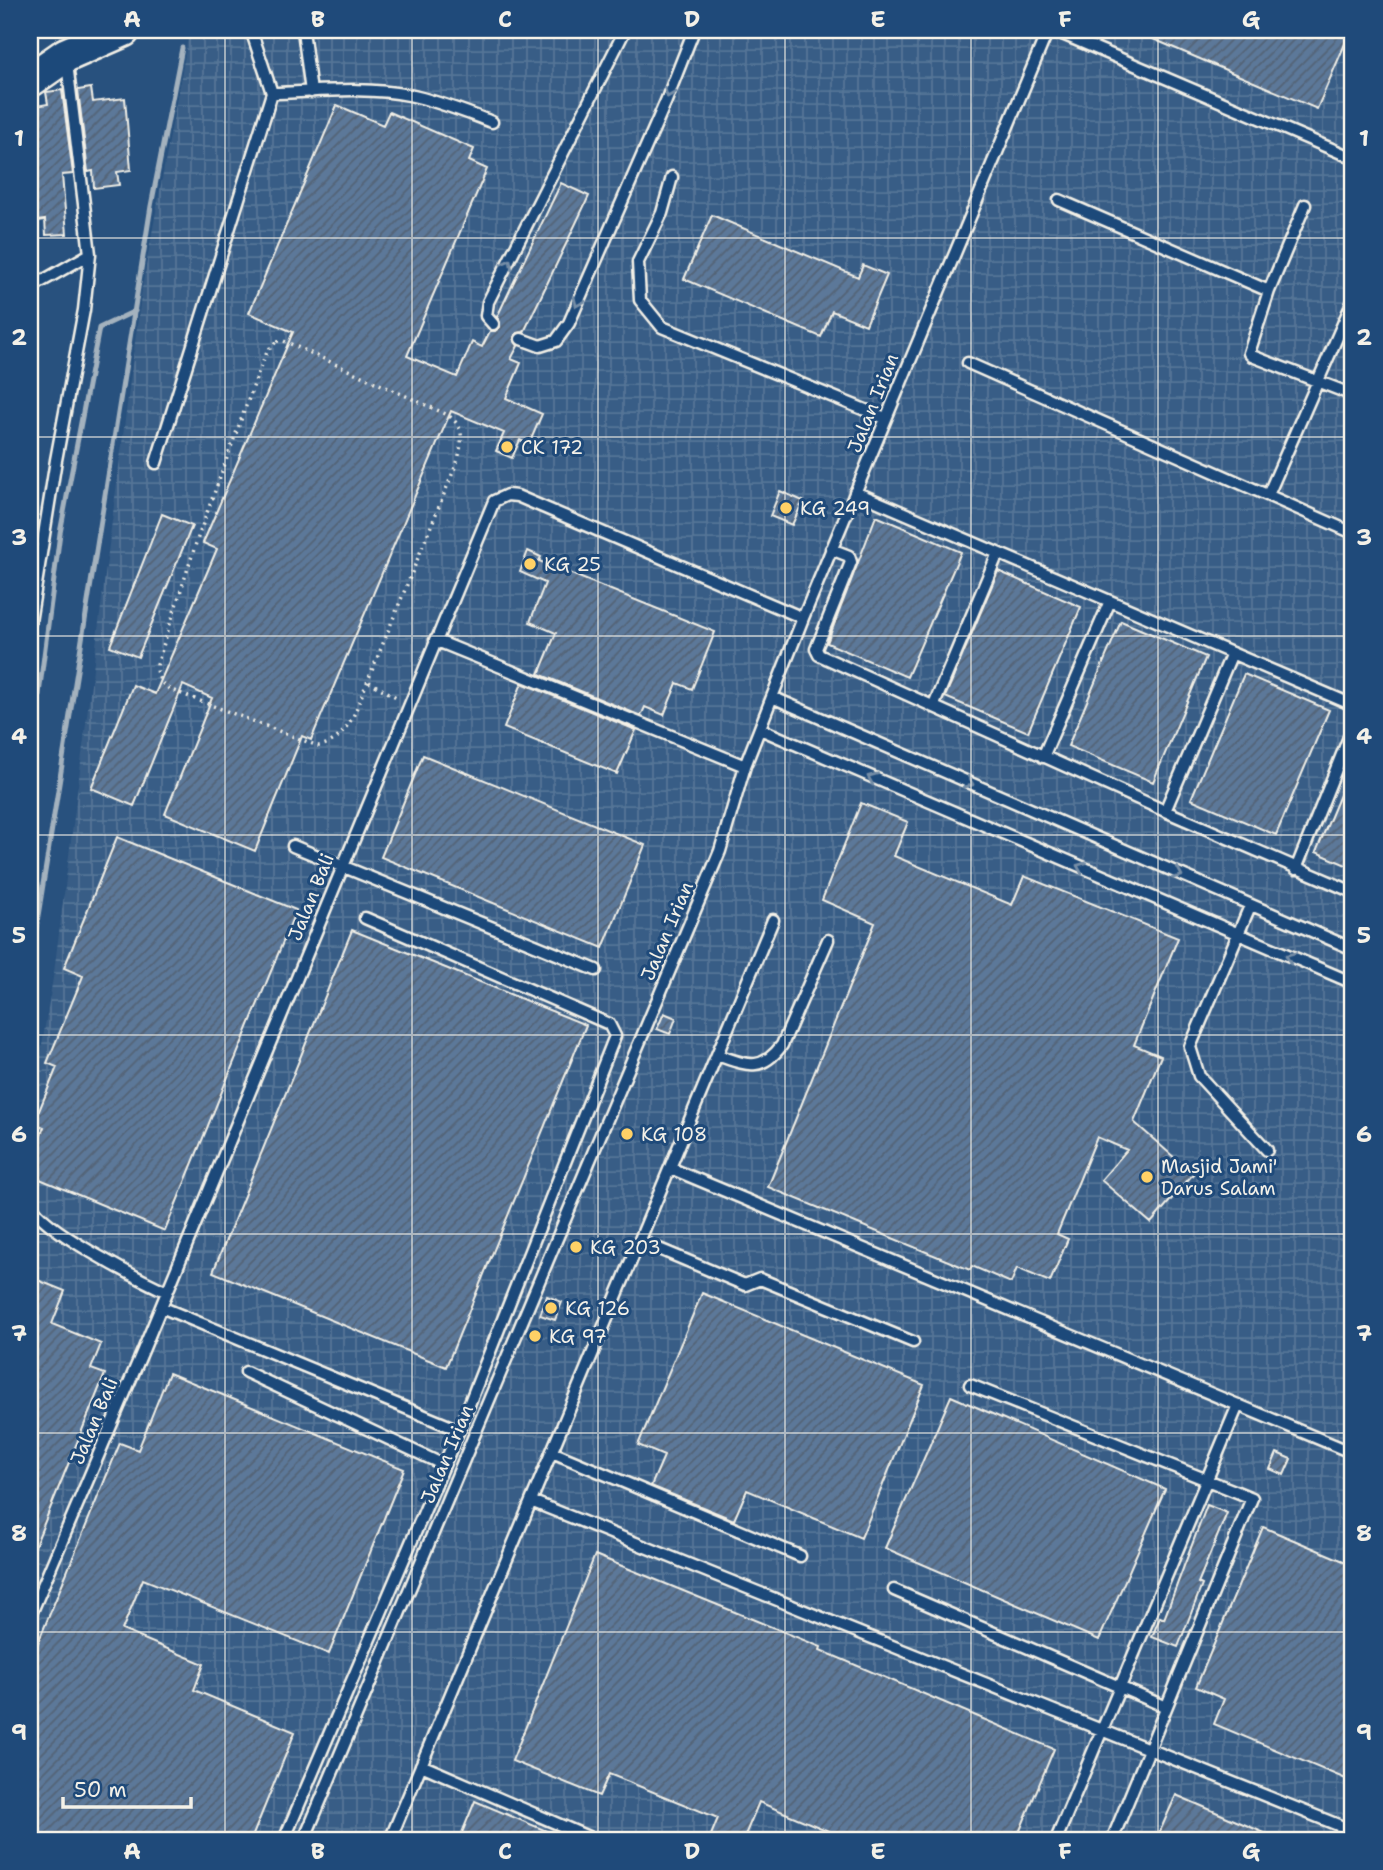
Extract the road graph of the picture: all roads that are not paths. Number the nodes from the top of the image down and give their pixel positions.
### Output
1 (123, 30) edge
2 (251, 30) edge
3 (303, 30) edge
4 (625, 30) edge
5 (694, 30) edge
6 (1050, 30) edge
7 (66, 55) junction
8 (30, 80) edge
9 (311, 92) junction
10 (272, 93) junction
11 (492, 122) dead end
12 (1353, 158) edge
13 (672, 177) dead end
14 (1059, 200) dead end
15 (1305, 205) dead end
16 (90, 254) junction
17 (30, 288) edge
18 (1269, 291) junction
19 (1353, 301) edge
20 (493, 324) dead end
21 (521, 339) dead end
22 (968, 363) dead end
23 (1319, 381) junction
24 (1353, 396) edge
25 (886, 418) junction
26 (156, 463) dead end
27 (855, 492) junction
28 (1268, 495) junction
29 (1353, 533) edge
30 (831, 549) junction
31 (998, 553) junction
32 (1110, 601) junction
33 (31, 608) edge
34 (803, 618) junction
35 (30, 622) edge
36 (435, 640) junction
37 (1232, 653) junction
38 (772, 697) junction
39 (1353, 705) edge
40 (933, 706) junction
41 (1353, 727) edge
42 (760, 729) junction
43 (1043, 757) junction
44 (745, 766) junction
45 (1165, 811) junction
46 (293, 846) dead end
47 (342, 867) junction
48 (1296, 869) junction
49 (1353, 892) edge
50 (1250, 906) junction
51 (365, 918) dead end
52 (773, 920) dead end
53 (1238, 934) junction
54 (828, 940) dead end
55 (1353, 948) edge
56 (596, 970) dead end
57 (1353, 983) edge
58 (717, 1055) junction
59 (1267, 1150) dead end
60 (670, 1168) junction
61 (30, 1203) edge
62 (640, 1241) junction
63 (167, 1293) junction
64 (161, 1307) junction
65 (913, 1342) dead end
66 (246, 1372) dead end
67 (970, 1385) dead end
68 (1238, 1405) junction
69 (459, 1430) junction
70 (552, 1452) junction
71 (1353, 1453) edge
72 (444, 1465) junction
73 (1206, 1479) junction
74 (531, 1501) junction
75 (800, 1556) dead end
76 (894, 1590) dead end
77 (30, 1616) edge
78 (1120, 1688) junction
79 (1166, 1707) junction
80 (1102, 1730) junction
81 (1149, 1749) junction
82 (421, 1765) junction
83 (1353, 1831) edge
84 (284, 1840) edge
85 (304, 1840) edge
86 (390, 1840) edge
87 (595, 1840) edge
88 (1056, 1840) edge
89 (1112, 1840) edge

1 - 7 highway
2 - 10 lane
3 - 9 lane
20 -> 4 lane
5 -> 21 lane
6 - 12 lane
6 - 25 lane, Jalan Irian
7 - 8 highway
7 - 16 lane
9 - 10 lane
9 - 11 lane
10 - 26 lane
13 - 25 lane
14 - 18 lane
15 - 18 lane
16 - 17 lane
16 - 33 lane
18 - 23 lane
19 - 23 lane
22 - 28 lane
23 - 24 lane
23 - 28 lane
25 - 27 lane, Jalan Irian
27 - 30 lane, Jalan Irian
27 - 31 lane
28 - 29 lane
30 - 34 lane, Jalan Irian
30 - 40 lane
31 - 32 lane
31 - 40 lane
32 - 37 lane
32 - 43 lane
33 - 35 lane
34 - 36 lane, Jalan Bali
34 - 38 lane, Jalan Irian
36 - 44 lane
36 - 47 lane, Jalan Bali
37 - 39 lane
37 - 45 lane
38 - 42 lane, Jalan Irian
38 -> 50 lane
40 - 43 lane
41 - 48 lane
42 - 44 lane, Jalan Irian
53 -> 42 lane
43 - 45 lane
44 - 85 lane, Jalan Irian
45 - 48 lane
46 - 47 lane
47 - 56 lane
47 - 63 lane, Jalan Bali
48 - 49 lane
50 - 53 lane
50 - 55 lane
51 - 69 lane
52 - 58 lane
57 -> 53 lane
53 - 59 lane
54 - 58 lane
58 - 60 lane
60 - 62 lane
60 - 68 lane
61 - 63 lane
62 - 65 lane
62 - 70 lane
63 - 64 lane, Jalan Bali
64 - 69 lane
64 - 77 lane, Jalan Bali
66 - 72 lane
67 - 73 lane
68 - 71 lane
68 - 73 lane
69 - 72 lane
70 - 74 lane
70 - 75 lane
72 - 84 lane
73 - 78 lane
73 - 79 lane
74 - 80 lane
74 - 82 lane
76 - 78 lane
78 - 79 lane
78 - 80 lane
79 - 81 lane
80 - 81 lane
80 - 88 lane
81 - 83 lane
81 - 89 lane
82 - 86 lane
82 - 87 lane

